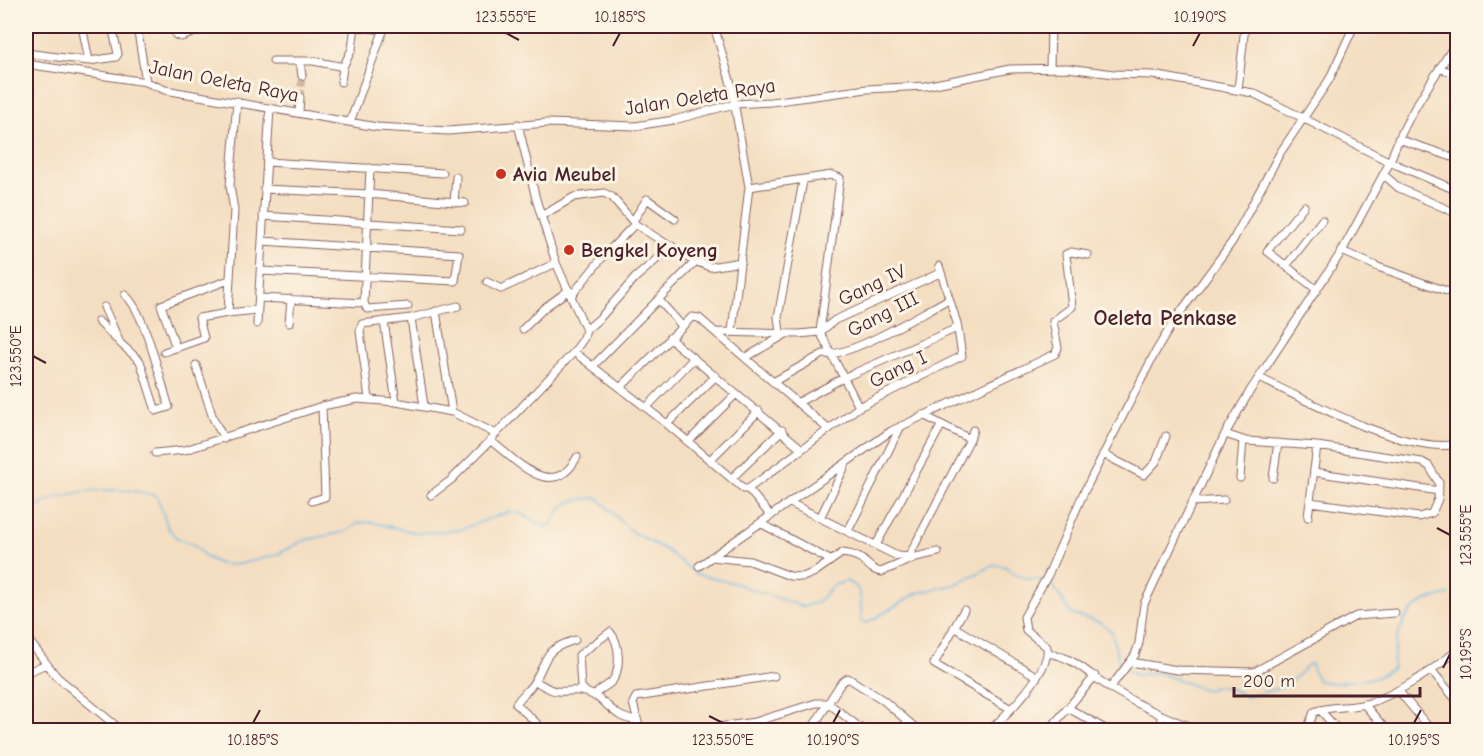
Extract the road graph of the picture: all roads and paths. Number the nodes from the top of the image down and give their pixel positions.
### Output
1 (82, 26) edge
2 (112, 26) edge
3 (137, 26) edge
4 (174, 26) edge
5 (213, 26) edge
6 (354, 26) edge
7 (714, 26) edge
8 (1051, 26) edge
9 (1245, 26) edge
10 (1354, 26) edge
11 (384, 28) edge
12 (1458, 39) edge
13 (26, 53) edge
14 (89, 61) junction
15 (273, 61) dead end
16 (300, 62) junction
17 (26, 63) edge
18 (343, 67) junction
19 (1050, 68) junction
20 (1441, 69) junction
21 (1458, 74) edge
22 (302, 76) tunnel mouth
23 (146, 82) junction
24 (341, 82) dead end
25 (1238, 90) junction
26 (300, 97) tunnel mouth
27 (237, 102) junction
28 (734, 104) junction
29 (270, 108) junction
30 (299, 112) junction
31 (1303, 119) junction
32 (350, 122) junction
33 (518, 124) junction
34 (1398, 139) junction
35 (1458, 159) edge
36 (267, 162) junction
37 (1390, 162) junction
38 (370, 168) junction
39 (443, 173) dead end
40 (1384, 175) junction
41 (456, 177) dead end
42 (803, 181) junction
43 (749, 187) junction
44 (264, 189) junction
45 (1458, 191) edge
46 (369, 194) junction
47 (454, 202) junction
48 (465, 203) dead end
49 (1304, 206) dead end
50 (543, 214) junction
51 (1458, 214) edge
52 (263, 217) junction
53 (675, 219) dead end
54 (1322, 220) dead end
55 (367, 222) junction
56 (634, 223) junction
57 (461, 229) dead end
58 (262, 241) junction
59 (672, 246) junction
60 (367, 249) junction
61 (1342, 251) junction
62 (1088, 255) dead end
63 (698, 261) junction
64 (741, 262) junction
65 (556, 263) junction
66 (1286, 266) junction
67 (261, 271) junction
68 (366, 277) junction
69 (229, 280) junction
70 (487, 282) dead end
71 (1317, 290) junction
72 (570, 293) junction
73 (125, 295) dead end
74 (1458, 295) edge
75 (259, 298) junction
76 (949, 298) junction
77 (291, 299) junction
78 (659, 300) junction
79 (364, 303) junction
80 (408, 306) dead end
81 (458, 306) dead end
82 (104, 307) dead end
83 (257, 310) junction
84 (436, 311) junction
85 (228, 313) junction
86 (411, 318) junction
87 (98, 321) dead end
88 (384, 321) junction
89 (289, 323) dead end
90 (257, 324) dead end
91 (682, 326) junction
92 (957, 328) junction
93 (523, 329) dead end
94 (586, 330) junction
95 (732, 331) junction
96 (715, 332) junction
97 (820, 332) junction
98 (783, 333) junction
99 (669, 338) junction
100 (120, 343) junction
101 (176, 348) junction
102 (164, 352) dead end
103 (574, 352) junction
104 (153, 354) junction
105 (831, 355) junction
106 (694, 358) junction
107 (745, 358) junction
108 (137, 359) junction
109 (196, 365) dead end
110 (594, 365) junction
111 (716, 376) junction
112 (843, 378) junction
113 (1260, 378) junction
114 (773, 382) junction
115 (621, 387) junction
116 (736, 394) junction
117 (369, 399) junction
118 (396, 402) junction
119 (799, 402) junction
120 (322, 405) junction
121 (424, 406) junction
122 (859, 406) junction
123 (646, 408) junction
124 (759, 411) junction
125 (452, 412) junction
126 (923, 415) junction
127 (667, 424) junction
128 (902, 426) junction
129 (941, 426) junction
130 (828, 429) junction
131 (782, 430) junction
132 (973, 430) dead end
133 (496, 434) junction
134 (1225, 434) junction
135 (1166, 436) dead end
136 (224, 439) junction
137 (970, 439) junction
138 (1243, 440) junction
139 (491, 441) junction
140 (688, 442) junction
141 (1278, 443) junction
142 (1458, 444) edge
143 (1317, 446) junction
144 (802, 449) junction
145 (155, 453) dead end
146 (1103, 454) junction
147 (577, 458) dead end
148 (710, 460) junction
149 (845, 465) junction
150 (1314, 472) junction
151 (732, 478) junction
152 (1240, 478) dead end
153 (1273, 478) dead end
154 (748, 489) junction
155 (1439, 491) junction
156 (430, 495) dead end
157 (1224, 500) dead end
158 (312, 501) dead end
159 (1193, 502) junction
160 (1310, 502) junction
161 (789, 503) junction
162 (771, 516) junction
163 (1308, 517) dead end
164 (820, 518) junction
165 (760, 523) junction
166 (848, 531) junction
167 (876, 545) junction
168 (938, 552) dead end
169 (711, 557) junction
170 (912, 557) junction
171 (830, 560) junction
172 (699, 566) dead end
173 (964, 610) dead end
174 (1395, 613) dead end
175 (954, 627) junction
176 (26, 636) edge
177 (575, 640) dead end
178 (1458, 650) edge
179 (1048, 653) junction
180 (46, 664) junction
181 (1129, 664) junction
182 (1432, 671) junction
183 (26, 673) edge
184 (774, 676) dead end
185 (1036, 676) junction
186 (1095, 676) junction
187 (535, 681) junction
188 (1110, 688) junction
189 (1398, 690) junction
190 (586, 692) junction
191 (594, 696) junction
192 (1457, 699) edge
193 (828, 703) junction
194 (1364, 704) junction
195 (1011, 709) junction
196 (1070, 709) junction
197 (1320, 710) junction
198 (1161, 716) junction
199 (637, 720) junction
200 (709, 729) edge
201 (858, 729) edge
202 (1192, 729) edge
203 (121, 730) edge
204 (544, 730) edge
205 (640, 730) edge
206 (696, 730) edge
207 (811, 730) edge
208 (918, 730) edge
209 (990, 730) edge
210 (1050, 730) edge
211 (1107, 730) edge
212 (1160, 730) edge
213 (1201, 730) edge
214 (1307, 730) edge
215 (1338, 730) edge
216 (1386, 730) edge
217 (1431, 730) edge

1 - 14 street
2 - 14 street
3 - 23 street
4 - 5 street
6 - 11 street
6 - 18 street
7 - 28 street
8 - 19 street
9 - 25 street
10 - 31 street
11 - 32 street
12 - 20 street
13 - 14 street
15 - 16 street
16 - 18 street
16 - 22 street
17 - 23 street, Jalan Oeleta Raya
18 - 24 street
19 - 25 street, Jalan Oeleta Raya
19 - 28 street, Jalan Oeleta Raya
20 - 21 street
20 - 34 street
23 - 27 street, Jalan Oeleta Raya
25 - 31 street, Jalan Oeleta Raya
26 - 30 street
27 - 29 street, Jalan Oeleta Raya
27 - 69 street
28 - 33 street, Jalan Oeleta Raya
28 - 43 street
29 - 30 street, Jalan Oeleta Raya
29 - 36 street
30 - 32 street, Jalan Oeleta Raya
31 - 37 street, Jalan Oeleta Raya
31 - 146 street
32 - 33 street, Jalan Oeleta Raya
33 - 50 street
34 - 35 street
34 - 37 street
36 - 38 street
36 - 44 street
37 - 40 street
37 - 45 street, Jalan Oeleta Raya
38 - 39 street
38 - 46 street
40 - 51 street
40 - 61 street
41 - 47 street
42 - 43 street
42 - 97 street
42 - 98 street
43 - 64 street
44 - 46 street
44 - 52 street
46 - 47 street
46 - 55 street
47 - 48 street
49 - 66 street
50 - 56 street
50 - 65 street
52 - 55 street
52 - 58 street
53 - 56 street
54 - 66 street
55 - 57 street
55 - 60 street
56 - 59 street
56 - 72 street
58 - 60 street
58 - 67 street
59 - 63 street
59 - 94 street
60 - 68 street
60 - 68 street
61 - 71 street
61 - 74 street
62 - 126 street
63 - 64 street
63 - 78 street
64 - 95 street
65 - 70 street
65 - 72 street
66 - 71 street
67 - 68 street
67 - 75 street
68 - 79 street
69 - 85 street
69 - 101 street
71 - 113 street
72 - 93 street
72 - 94 street
73 - 104 street
75 - 77 street
75 - 83 street
76 - 92 street
76 - 97 street, Gang IV
76 - 105 street, Gang III
77 - 79 street
77 - 89 street
78 - 91 street
78 - 110 street
79 - 80 street
81 - 84 street
82 - 100 street
83 - 85 street
83 - 90 street
84 - 86 street
84 - 125 street
85 - 101 street
86 - 88 street
86 - 121 street
87 - 100 street
88 - 117 street
88 - 118 street
91 - 96 street
91 - 99 street
92 - 112 street
92 - 122 street, Gang I
94 - 103 street
95 - 96 street
95 - 98 street
96 - 107 street
97 - 98 street
97 - 105 street
98 - 107 street
99 - 106 street
99 - 115 street
100 - 108 street
101 - 102 street
103 - 110 street
103 - 133 street
104 - 108 street
104 - 108 street
105 - 112 street
105 - 114 street, Gang III
106 - 111 street
106 - 123 street
107 - 114 street
109 - 136 street
110 - 115 street
111 - 116 street
111 - 127 street
112 - 119 street
112 - 122 street
113 - 134 street
113 - 142 street
114 - 119 street
115 - 123 street
116 - 124 street
116 - 140 street
117 - 118 street
117 - 120 street
118 - 121 street
119 - 130 street
120 - 136 street
120 - 158 street
121 - 125 street
122 - 130 street, Gang I
123 - 127 street
124 - 131 street
124 - 148 street
125 - 133 street
126 - 128 street
126 - 129 street
127 - 140 street
128 - 149 street
128 - 166 street
129 - 137 street
129 - 167 street
130 - 144 street, Gang I
131 - 144 street
131 - 151 street
132 - 137 street
133 - 139 street
134 - 138 street
134 - 159 street
135 - 146 street
136 - 145 street
137 - 170 street
138 - 141 street
138 - 152 street
139 - 147 street
139 - 156 street
140 - 148 street
141 - 143 street
141 - 153 street
143 - 150 street
143 - 155 street
144 - 154 street, Gang I
146 - 179 street
148 - 151 street
149 - 161 street
149 - 164 street
150 - 155 street
150 - 160 street
151 - 154 street
154 - 162 street
155 - 160 street
157 - 159 street
159 - 181 street
160 - 163 street
161 - 162 street
161 - 164 street
162 - 165 street
164 - 166 street
165 - 169 street
165 - 171 street
166 - 167 street
167 - 170 street
168 - 170 street
169 - 171 street
169 - 172 street
170 - 171 street
173 - 175 street
174 - 181 street
175 - 185 street
175 - 195 street
176 - 180 street
177 - 187 street
178 - 182 street
179 - 185 street
179 - 186 street
180 - 183 street
180 - 203 street
181 - 188 street
182 - 189 street
182 - 192 street
184 - 199 street
185 - 195 street
186 - 188 street
186 - 196 street
187 - 190 street
187 - 204 street
188 - 198 street
189 - 194 street
189 - 217 street
190 - 191 street
190 - 191 street
191 - 199 street
193 - 200 street
193 - 201 street
193 - 207 street
193 - 208 street
194 - 197 street
194 - 216 street
195 - 209 street
196 - 210 street
196 - 211 street
197 - 214 street
197 - 215 street
198 - 202 street
198 - 212 street
199 - 205 street
200 - 206 street
202 - 213 street

